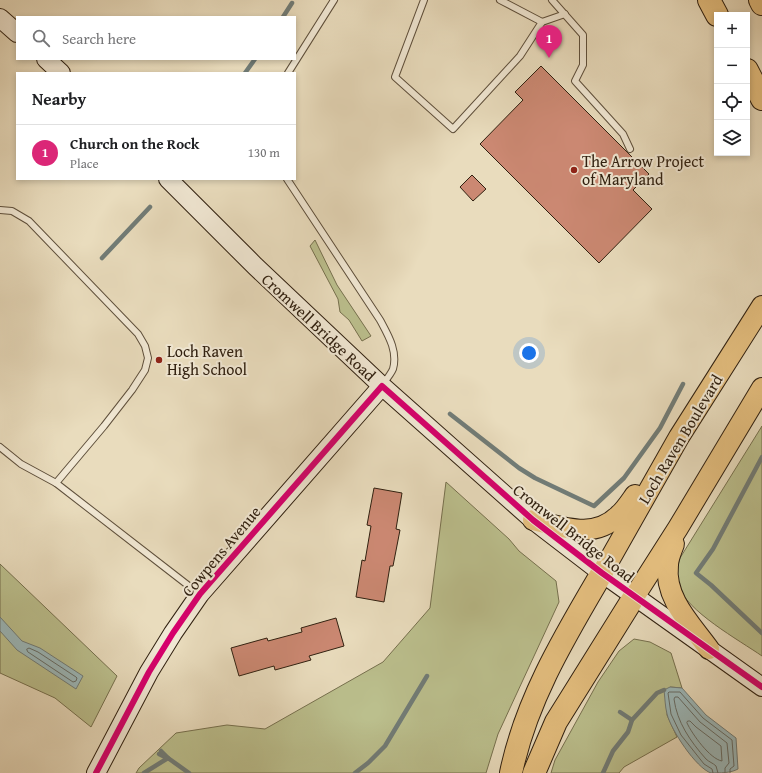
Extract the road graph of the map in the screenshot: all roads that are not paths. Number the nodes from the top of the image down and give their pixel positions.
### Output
1 (334, 0) edge
2 (424, 0) edge
3 (500, 0) edge
4 (552, 0) edge
5 (709, 0) edge
6 (760, 0) edge
7 (762, 4) edge
8 (715, 12) edge
9 (565, 14) junction
10 (0, 18) edge
11 (542, 22) junction
12 (16, 32) edge
13 (47, 60) edge
14 (60, 72) edge
15 (289, 72) edge
16 (750, 76) edge
17 (762, 99) edge
18 (630, 149) dead end
19 (169, 180) edge
20 (288, 180) edge
21 (0, 210) edge
22 (762, 306) edge
23 (382, 386) junction
24 (762, 388) edge
25 (679, 437) junction
26 (0, 447) edge
27 (56, 483) junction
28 (533, 520) junction
29 (678, 528) junction
30 (602, 573) junction
31 (200, 594) junction
32 (634, 596) junction
33 (708, 649) junction
34 (762, 687) edge
35 (96, 773) edge
36 (512, 773) edge
37 (534, 773) edge

1 - 15 lane
2 - 11 lane
3 - 11 lane
4 - 9 lane
5 - 8 highway
6 - 7 highway
9 - 11 lane
9 - 18 lane
10 - 12 main road
13 - 14 main road
16 - 17 highway
19 - 23 main road, Cromwell Bridge Road
20 - 23 lane
21 - 27 lane
22 - 25 main road, Loch Raven Boulevard
23 - 28 main road, Cromwell Bridge Road
23 - 31 main road, Cowpens Avenue
24 - 29 main road
25 - 28 main road
25 - 30 main road, Loch Raven Boulevard
26 - 27 lane
27 - 31 lane
28 - 30 main road, Cromwell Bridge Road
29 - 32 main road
29 - 33 main road
30 - 32 main road, Cromwell Bridge Road
30 - 36 highway
31 - 35 main road, Cowpens Avenue
32 - 33 main road, Cromwell Bridge Road
32 - 37 highway
33 - 34 main road, Cromwell Bridge Road

